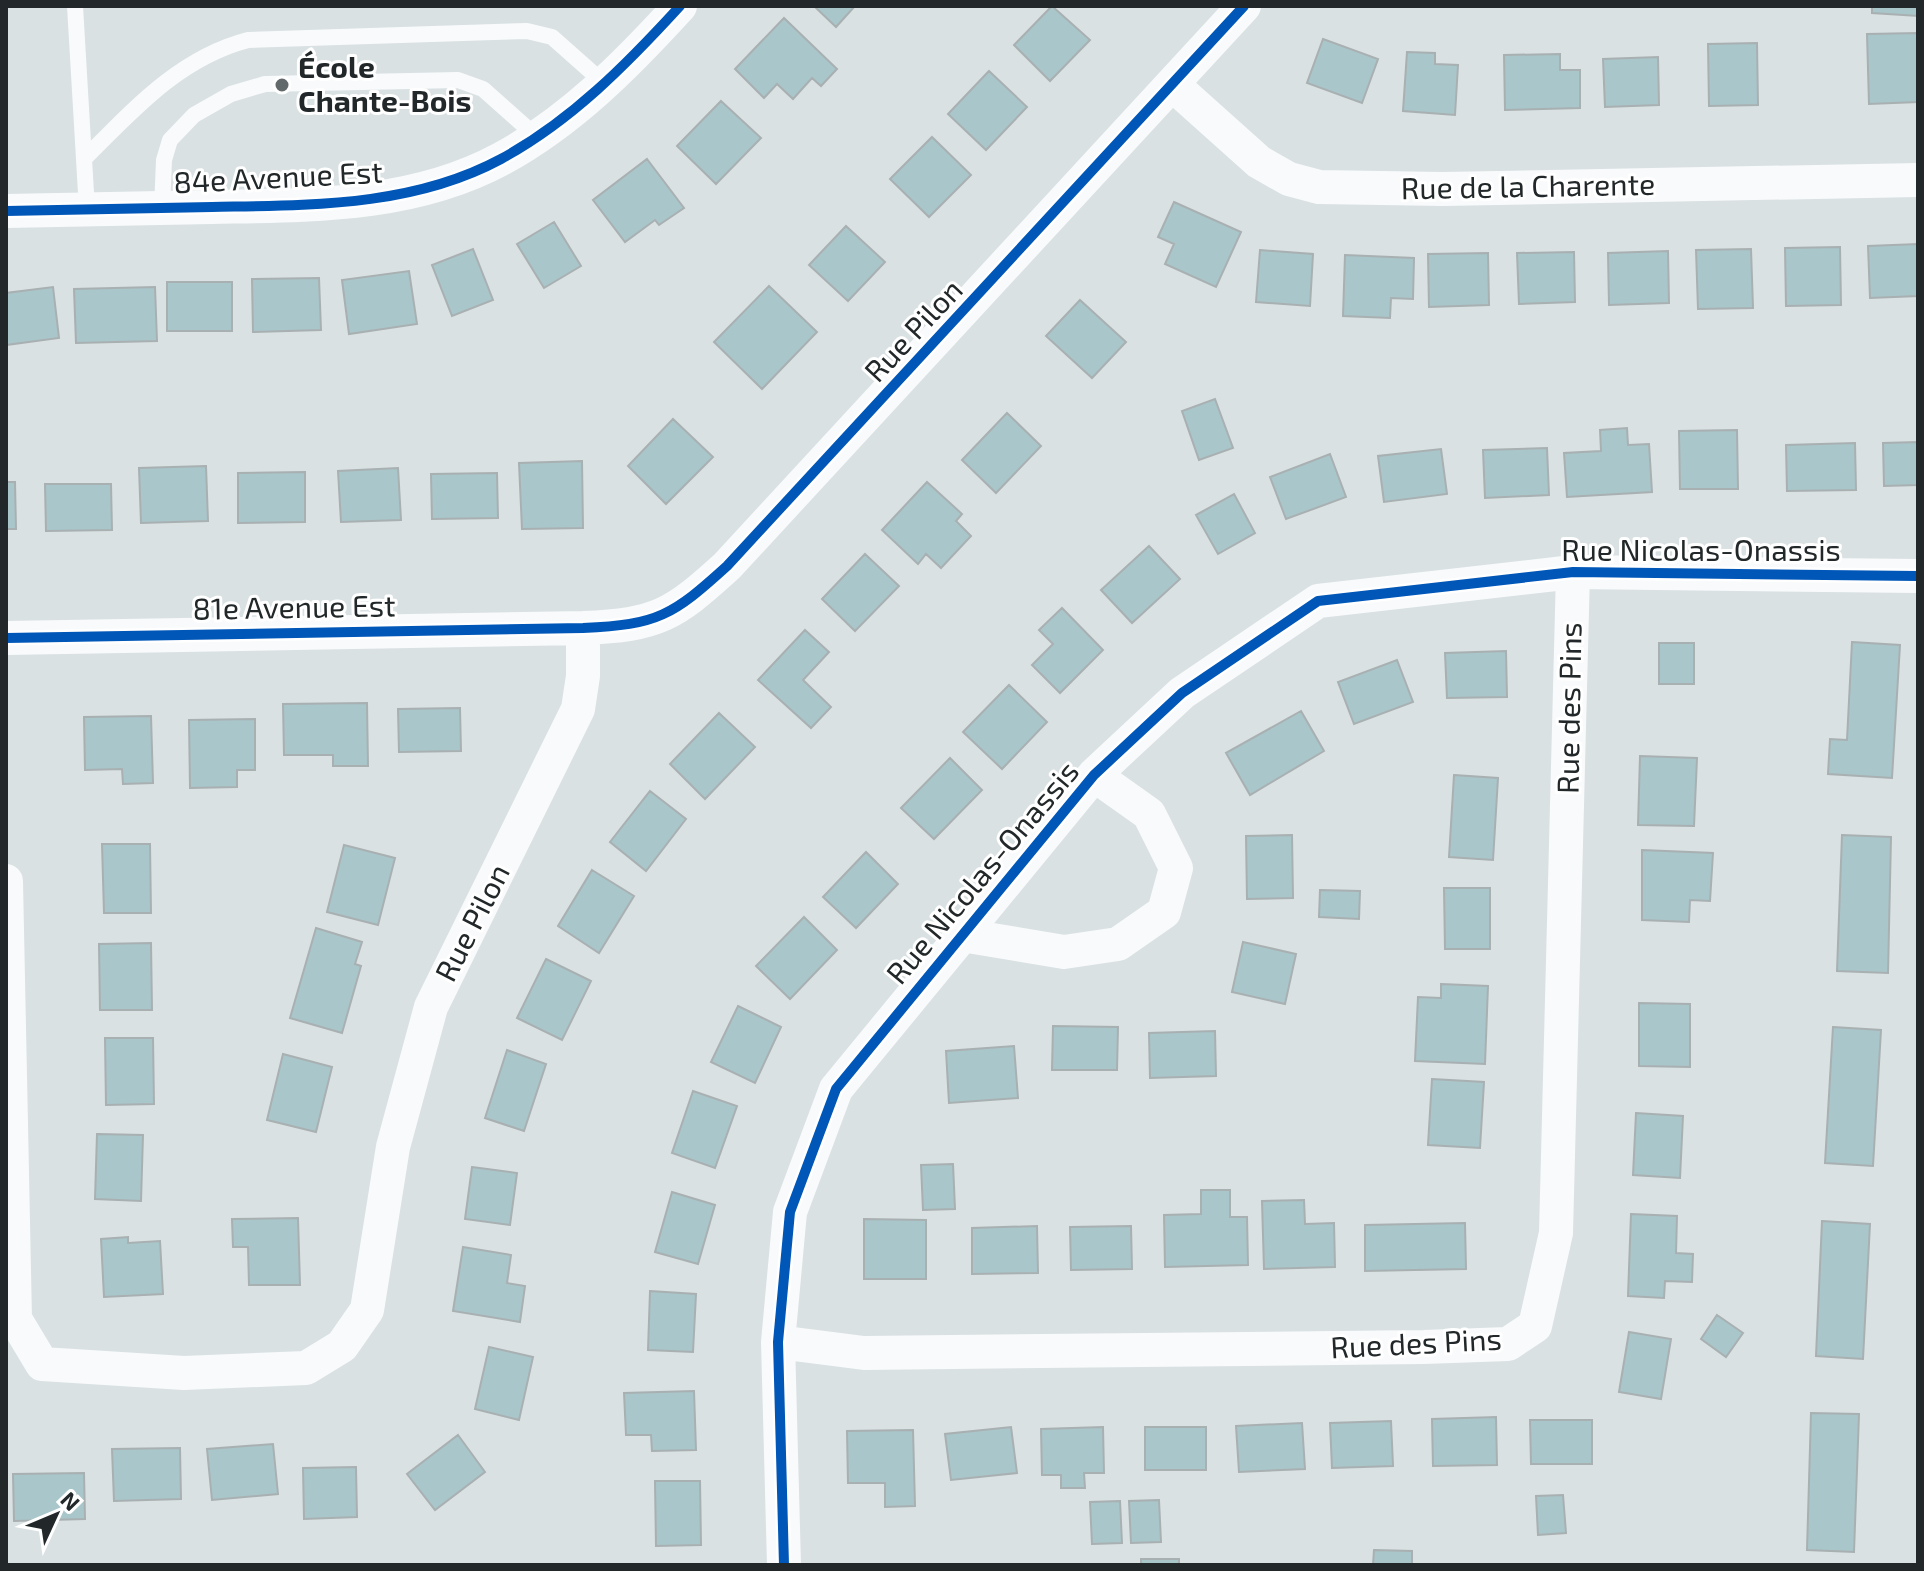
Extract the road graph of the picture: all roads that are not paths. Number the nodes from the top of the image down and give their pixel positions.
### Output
1 (75, 6) edge
2 (680, 6) edge
3 (1244, 6) edge
4 (605, 84) junction
5 (1173, 85) junction
6 (537, 137) junction
7 (84, 159) junction
8 (1918, 180) edge
9 (162, 208) junction
10 (87, 210) junction
11 (6, 211) edge
12 (1573, 572) junction
13 (1918, 576) edge
14 (583, 628) junction
15 (6, 638) edge
16 (1094, 775) junction
17 (6, 881) edge
18 (962, 935) junction
19 (778, 1342) junction
20 (784, 1565) edge

1 - 7 lane
2 - 4 street, 84e Avenue Est
3 - 5 street, Rue Pilon
4 - 6 street, 84e Avenue Est
4 - 7 lane
5 - 8 street, Rue de la Charente
5 - 14 street, Rue Pilon
6 - 9 street, 84e Avenue Est
6 - 9 lane
7 - 10 lane
9 - 10 street, 84e Avenue Est
10 - 11 street, 84e Avenue Est
12 - 13 street, Rue Nicolas-Onassis
12 - 16 street, Rue Nicolas-Onassis
12 - 19 street, Rue des Pins
14 - 15 street, 81e Avenue Est
14 - 17 street, Rue Pilon
16 - 18 street, Rue Nicolas-Onassis
16 - 18 street, Rue Nicolas-Onassis
18 - 19 street, Rue Nicolas-Onassis
19 - 20 street, Rue Nicolas-Onassis

